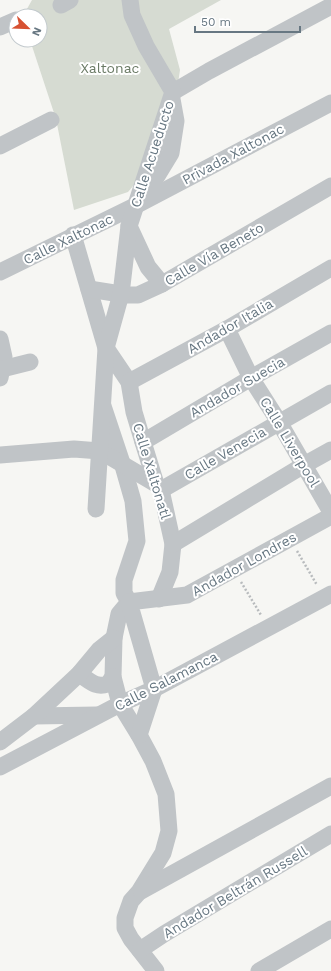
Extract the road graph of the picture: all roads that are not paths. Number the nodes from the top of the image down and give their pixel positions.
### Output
1 (130, 0) edge
2 (331, 6) edge
3 (172, 94) junction
4 (331, 103) edge
5 (51, 120) dead end
6 (0, 146) edge
7 (331, 186) edge
8 (138, 199) junction
9 (129, 226) junction
10 (73, 235) junction
11 (331, 268) edge
12 (0, 272) edge
13 (162, 284) junction
14 (89, 289) junction
15 (120, 294) junction
16 (227, 329) junction
17 (331, 333) edge
18 (0, 339) edge
19 (106, 348) junction
20 (30, 362) dead end
21 (1, 374) edge
22 (251, 378) junction
23 (129, 382) junction
24 (331, 393) edge
25 (102, 406) junction
26 (279, 422) junction
27 (143, 442) junction
28 (331, 450) edge
29 (100, 451) junction
30 (0, 456) edge
31 (304, 465) junction
32 (123, 466) junction
33 (158, 487) junction
34 (96, 509) dead end
35 (331, 512) edge
36 (331, 516) edge
37 (173, 544) junction
38 (328, 596) edge
39 (159, 599) junction
40 (129, 602) junction
41 (114, 638) junction
42 (79, 674) junction
43 (113, 676) junction
44 (154, 689) junction
45 (120, 704) junction
46 (99, 715) junction
47 (34, 716) junction
48 (139, 735) junction
49 (0, 742) edge
50 (0, 767) edge
51 (331, 786) edge
52 (331, 834) edge
53 (139, 892) junction
54 (331, 929) edge
55 (140, 950) junction
56 (283, 964) edge
57 (156, 971) edge
58 (259, 971) edge

1 - 3 street, Calle Acueducto
2 - 3 street
3 - 8 street, Calle Acueducto
4 - 8 street, Privada Xaltonac
5 - 6 street
7 - 13 street, Calle Vía Beneto
8 - 9 street, Calle Acueducto
8 - 10 street, Calle Xaltonac
9 - 13 street
9 - 15 street, Calle Acueducto
10 - 12 street, Calle Xaltonac
10 - 14 street, Calle Xaltonatl
11 - 16 street, Andador Italia
13 - 15 street, Calle Vía Beneto
14 - 15 street, Calle Vía Beneto
14 - 19 street, Calle Xaltonatl
15 - 19 street, Calle Xaltonatl
16 - 22 street, Calle Liverpool
16 - 23 street, Andador Italia
17 - 22 street, Andador Suecia
18 - 21 street
19 - 23 street, Calle Xaltonatl
19 - 25 street, Calle Xaltonatl
20 - 21 street
22 - 26 street, Calle Liverpool
22 - 27 street, Andador Suecia
23 - 27 street, Calle Xaltonatl
24 - 26 street, Calle Venecia
25 - 29 street, Calle Xaltonatl
25 - 32 street, Calle Xaltonatl
26 - 31 street, Calle Liverpool
26 - 33 street, Calle Venecia
27 - 33 street, Calle Xaltonatl
28 - 31 street
29 - 30 street
29 - 32 street
29 - 34 street, Calle Xaltonatl
31 - 35 street, Calle Liverpool
31 - 37 street
32 - 33 street
32 - 40 street, Calle Xaltonatl
33 - 37 street, Calle Xaltonatl
36 - 39 street, Andador Londres
37 - 39 street, Calle Xaltonatl
38 - 44 street, Calle Salamanca
39 - 40 street, Andador Londres
40 - 41 street
40 - 44 street, Calle Xaltonatl
41 - 42 street
41 - 43 street
42 - 43 street
42 - 47 street
43 - 45 street
44 - 45 street, Calle Salamanca
44 - 48 street
45 - 46 street, Calle Salamanca
45 - 48 street
46 - 47 street
46 - 50 street, Calle Salamanca
47 - 49 street
48 - 53 street
51 - 53 street
52 - 55 street, Andador Beltrán Russell
53 - 55 street
54 - 56 street
55 - 57 street
56 - 58 street

